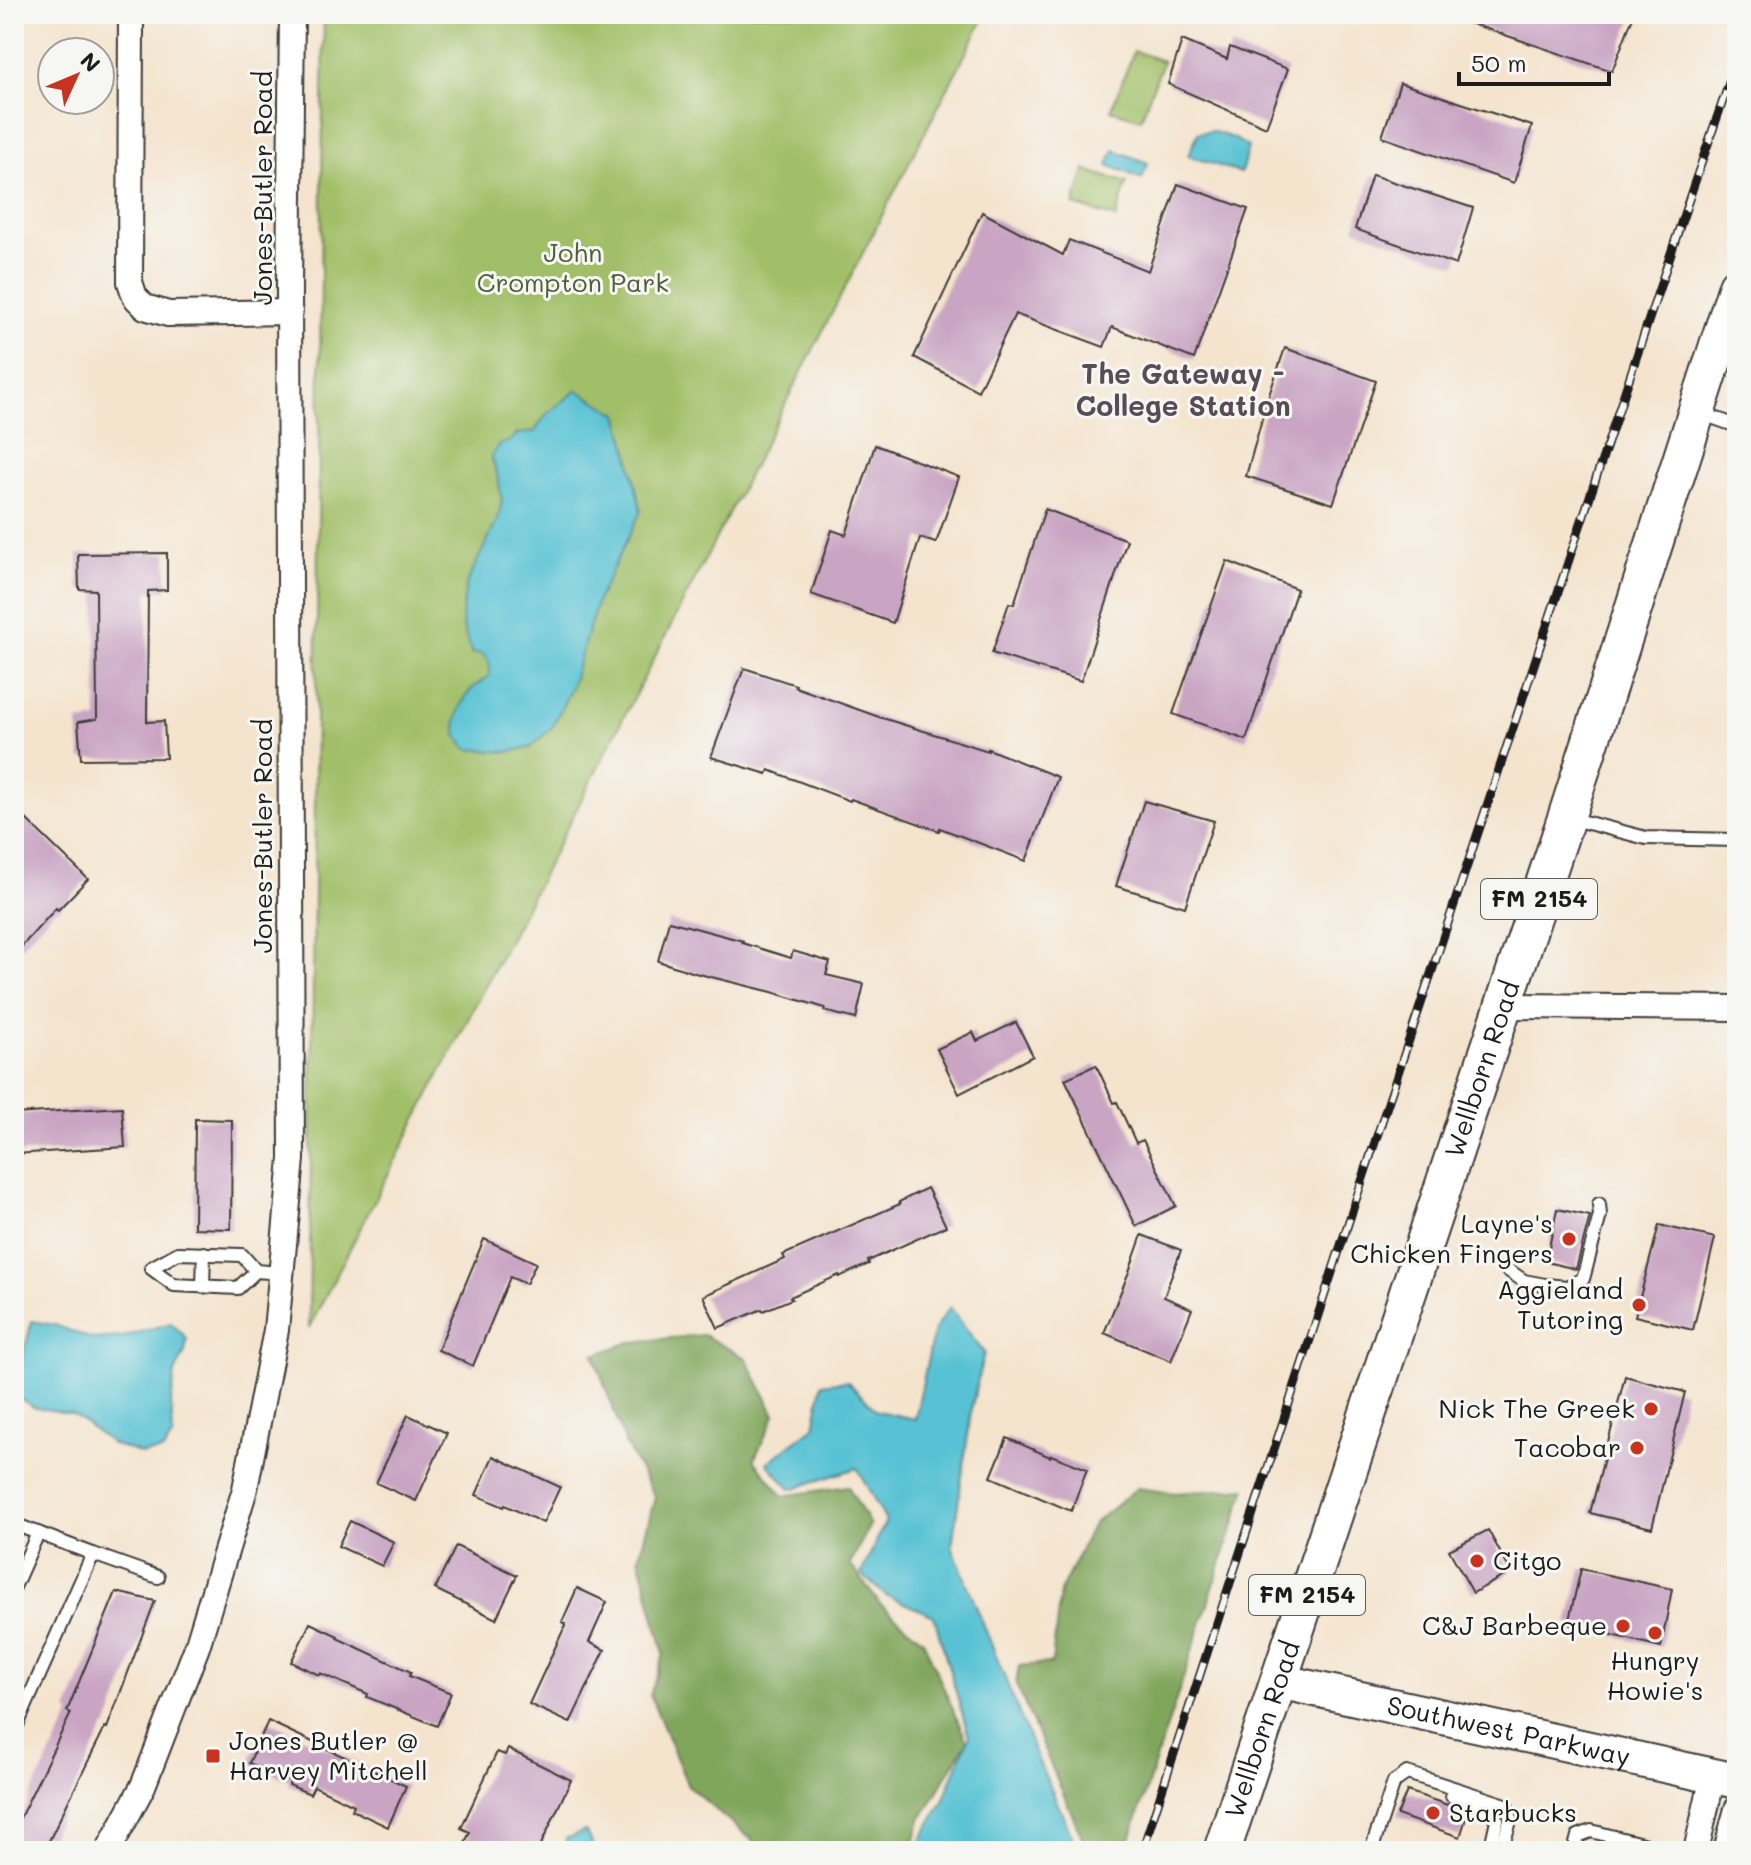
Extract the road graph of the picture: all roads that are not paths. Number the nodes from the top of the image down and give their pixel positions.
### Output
1 (131, 14) edge
2 (292, 14) edge
3 (1737, 286) edge
4 (290, 312) junction
5 (1729, 337) edge
6 (1697, 412) junction
7 (1737, 426) edge
8 (1566, 818) junction
9 (1737, 840) edge
10 (1503, 1006) junction
11 (1737, 1008) edge
12 (1599, 1204) dead end
13 (204, 1253) junction
14 (1505, 1268) dead end
15 (256, 1271) junction
16 (281, 1273) junction
17 (203, 1286) junction
18 (14, 1524) edge
19 (38, 1533) junction
20 (93, 1554) junction
21 (158, 1577) dead end
22 (14, 1587) edge
23 (1278, 1681) junction
24 (14, 1732) edge
25 (1400, 1778) junction
26 (1725, 1779) edge
27 (1737, 1809) edge
28 (108, 1851) edge
29 (1222, 1851) edge
30 (1371, 1851) edge
31 (1490, 1851) edge
32 (1501, 1851) edge
33 (1574, 1851) edge
34 (1649, 1851) edge
35 (1696, 1851) edge
36 (1726, 1851) edge

1 - 4 street
2 - 4 street, Jones-Butler Road
3 - 5 main road, Wellborn Road / FM 2154
4 - 16 street, Jones-Butler Road
5 - 6 main road, Wellborn Road / FM 2154
6 - 7 lane
6 - 8 main road, Wellborn Road / FM 2154
8 - 9 lane
8 - 10 main road, Wellborn Road / FM 2154
10 - 11 street
10 - 23 main road, Wellborn Road / FM 2154
12 - 14 lane
13 - 15 lane
13 - 17 lane
13 - 17 lane
15 - 16 lane
15 - 17 lane
16 - 28 street, Jones-Butler Road
18 - 19 lane
19 - 20 lane
19 - 22 lane
20 - 21 lane
20 - 24 lane
23 - 26 main road, Southwest Parkway
23 - 29 main road, Wellborn Road / FM 2154
25 - 30 lane
25 - 31 lane
25 - 32 lane
26 - 35 street
27 - 36 street
33 - 34 lane

